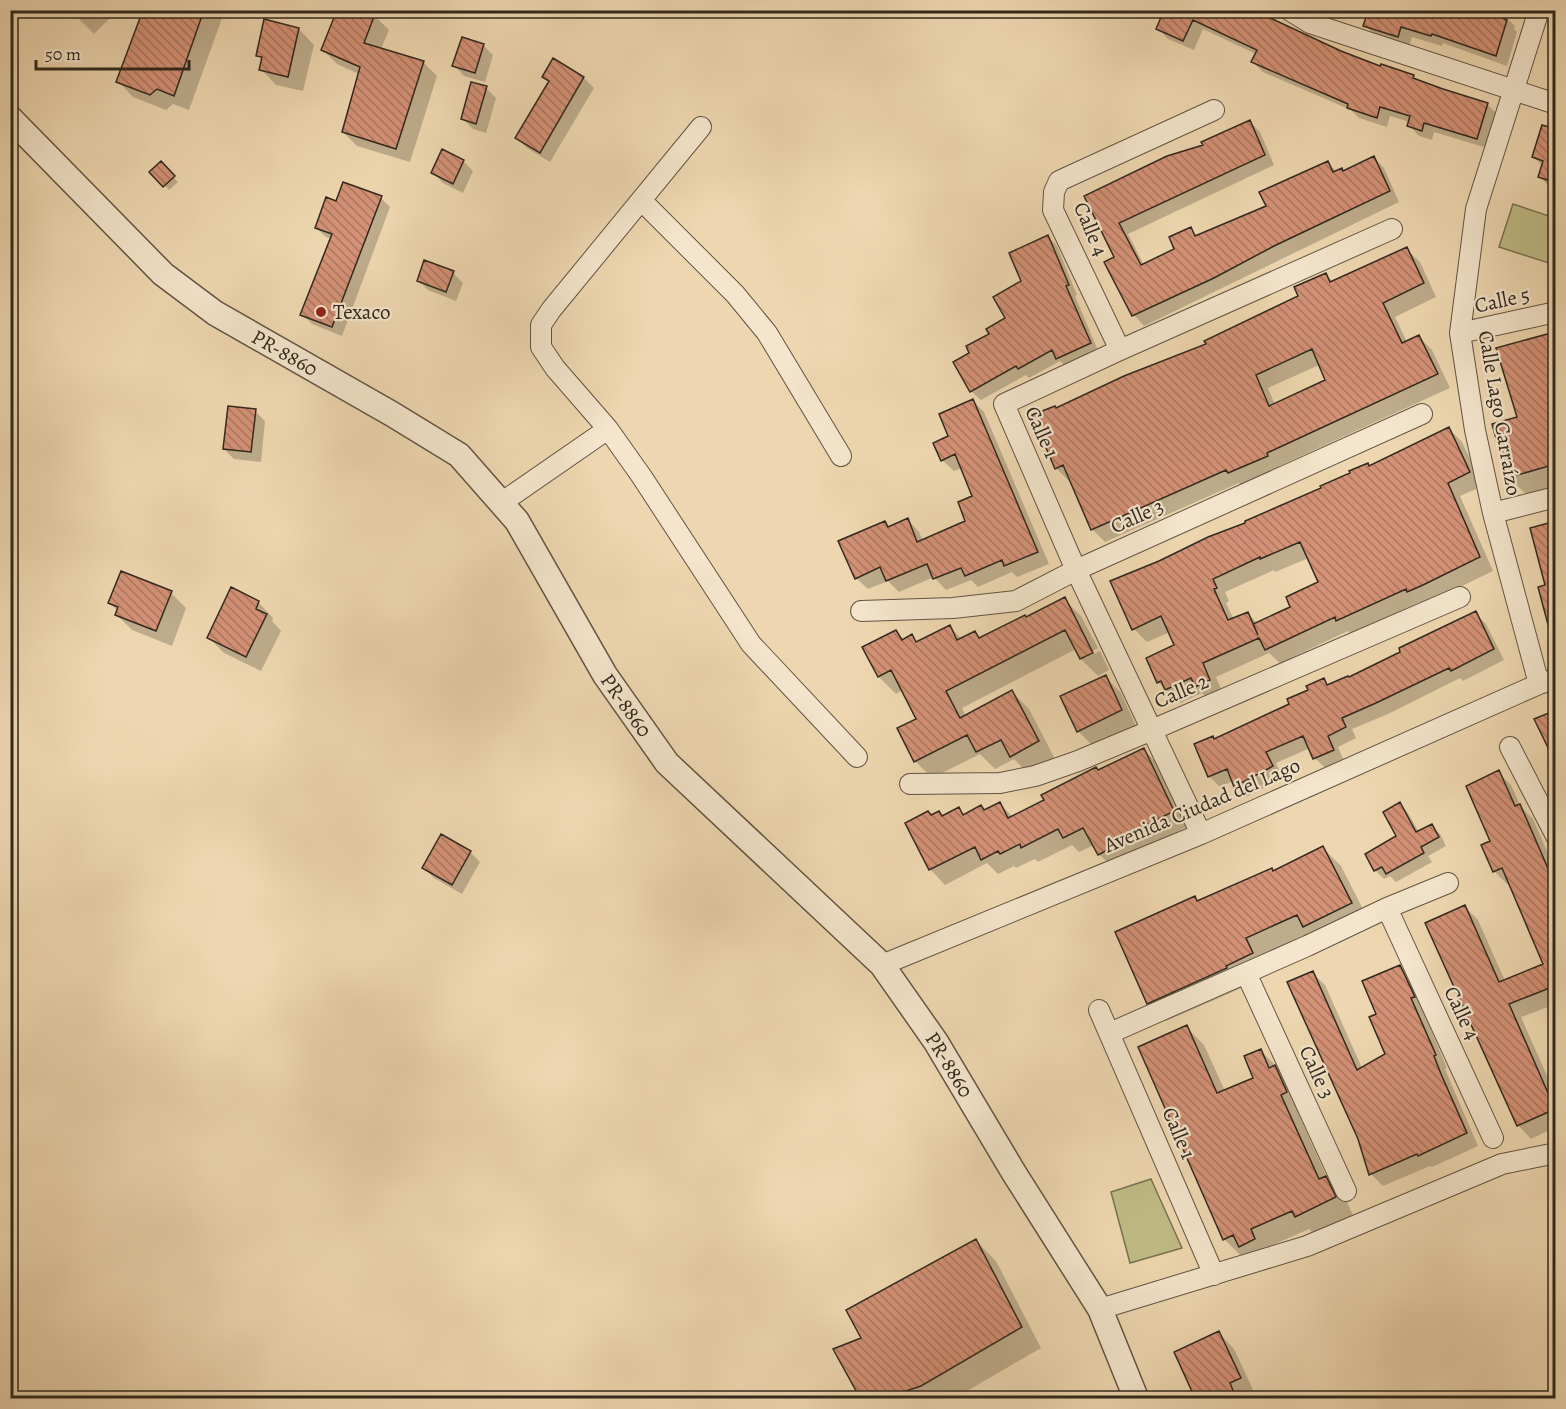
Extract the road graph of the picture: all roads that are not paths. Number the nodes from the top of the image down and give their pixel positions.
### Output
1 (1289, 10) edge
2 (1539, 10) edge
3 (1513, 90) junction
4 (1556, 104) edge
5 (1214, 110) dead end
6 (10, 118) edge
7 (701, 127) dead end
8 (641, 200) junction
9 (1392, 229) dead end
10 (1556, 312) edge
11 (1460, 333) junction
12 (1120, 350) junction
13 (1422, 414) dead end
14 (608, 429) junction
15 (841, 456) dead end
16 (1556, 497) edge
17 (501, 503) junction
18 (1493, 513) junction
19 (1076, 570) junction
20 (1460, 597) dead end
21 (861, 611) dead end
22 (1547, 681) edge
23 (1152, 730) junction
24 (1510, 747) dead end
25 (857, 757) dead end
26 (910, 784) dead end
27 (1201, 834) junction
28 (1556, 836) edge
29 (1448, 883) dead end
30 (1387, 908) junction
31 (882, 965) junction
32 (1246, 973) junction
33 (1099, 1010) dead end
34 (1110, 1033) junction
35 (1493, 1138) dead end
36 (1556, 1154) edge
37 (1346, 1191) dead end
38 (1214, 1275) junction
39 (1100, 1309) junction
40 (1136, 1398) edge

1 - 3 street
2 - 3 street, Calle Lago Carraízo
3 - 4 street
3 - 11 street, Calle Lago Carraízo
5 - 12 street, Calle 4
6 - 17 street, PR-8860 / PR-8860
7 - 8 street
8 - 14 street
8 - 15 street
9 - 12 street, Calle 1
10 - 11 street, Calle 5
11 - 18 street, Calle Lago Carraízo
12 - 19 street, Calle 1
13 - 19 street, Calle 3
14 - 17 street
14 - 25 street
16 - 18 street
17 - 31 street, PR-8860 / PR-8860
18 - 22 street, Calle Lago Carraízo
19 - 21 street, Calle 3
19 - 23 street, Calle 1
20 - 23 street, Calle 2
22 - 27 street, Avenida Ciudad del Lago
23 - 26 street, Calle 2
23 - 27 street, Calle 1
24 - 28 street
27 - 31 street, Avenida Ciudad del Lago
29 - 30 street
30 - 32 street
30 - 35 street, Calle 4
31 - 39 street, PR-8860 / PR-8860
32 - 34 street
32 - 37 street, Calle 3
33 - 34 street, Calle 1
34 - 38 street, Calle 1
36 - 38 street
38 - 39 street
39 - 40 street, PR-8860 / PR-8860

